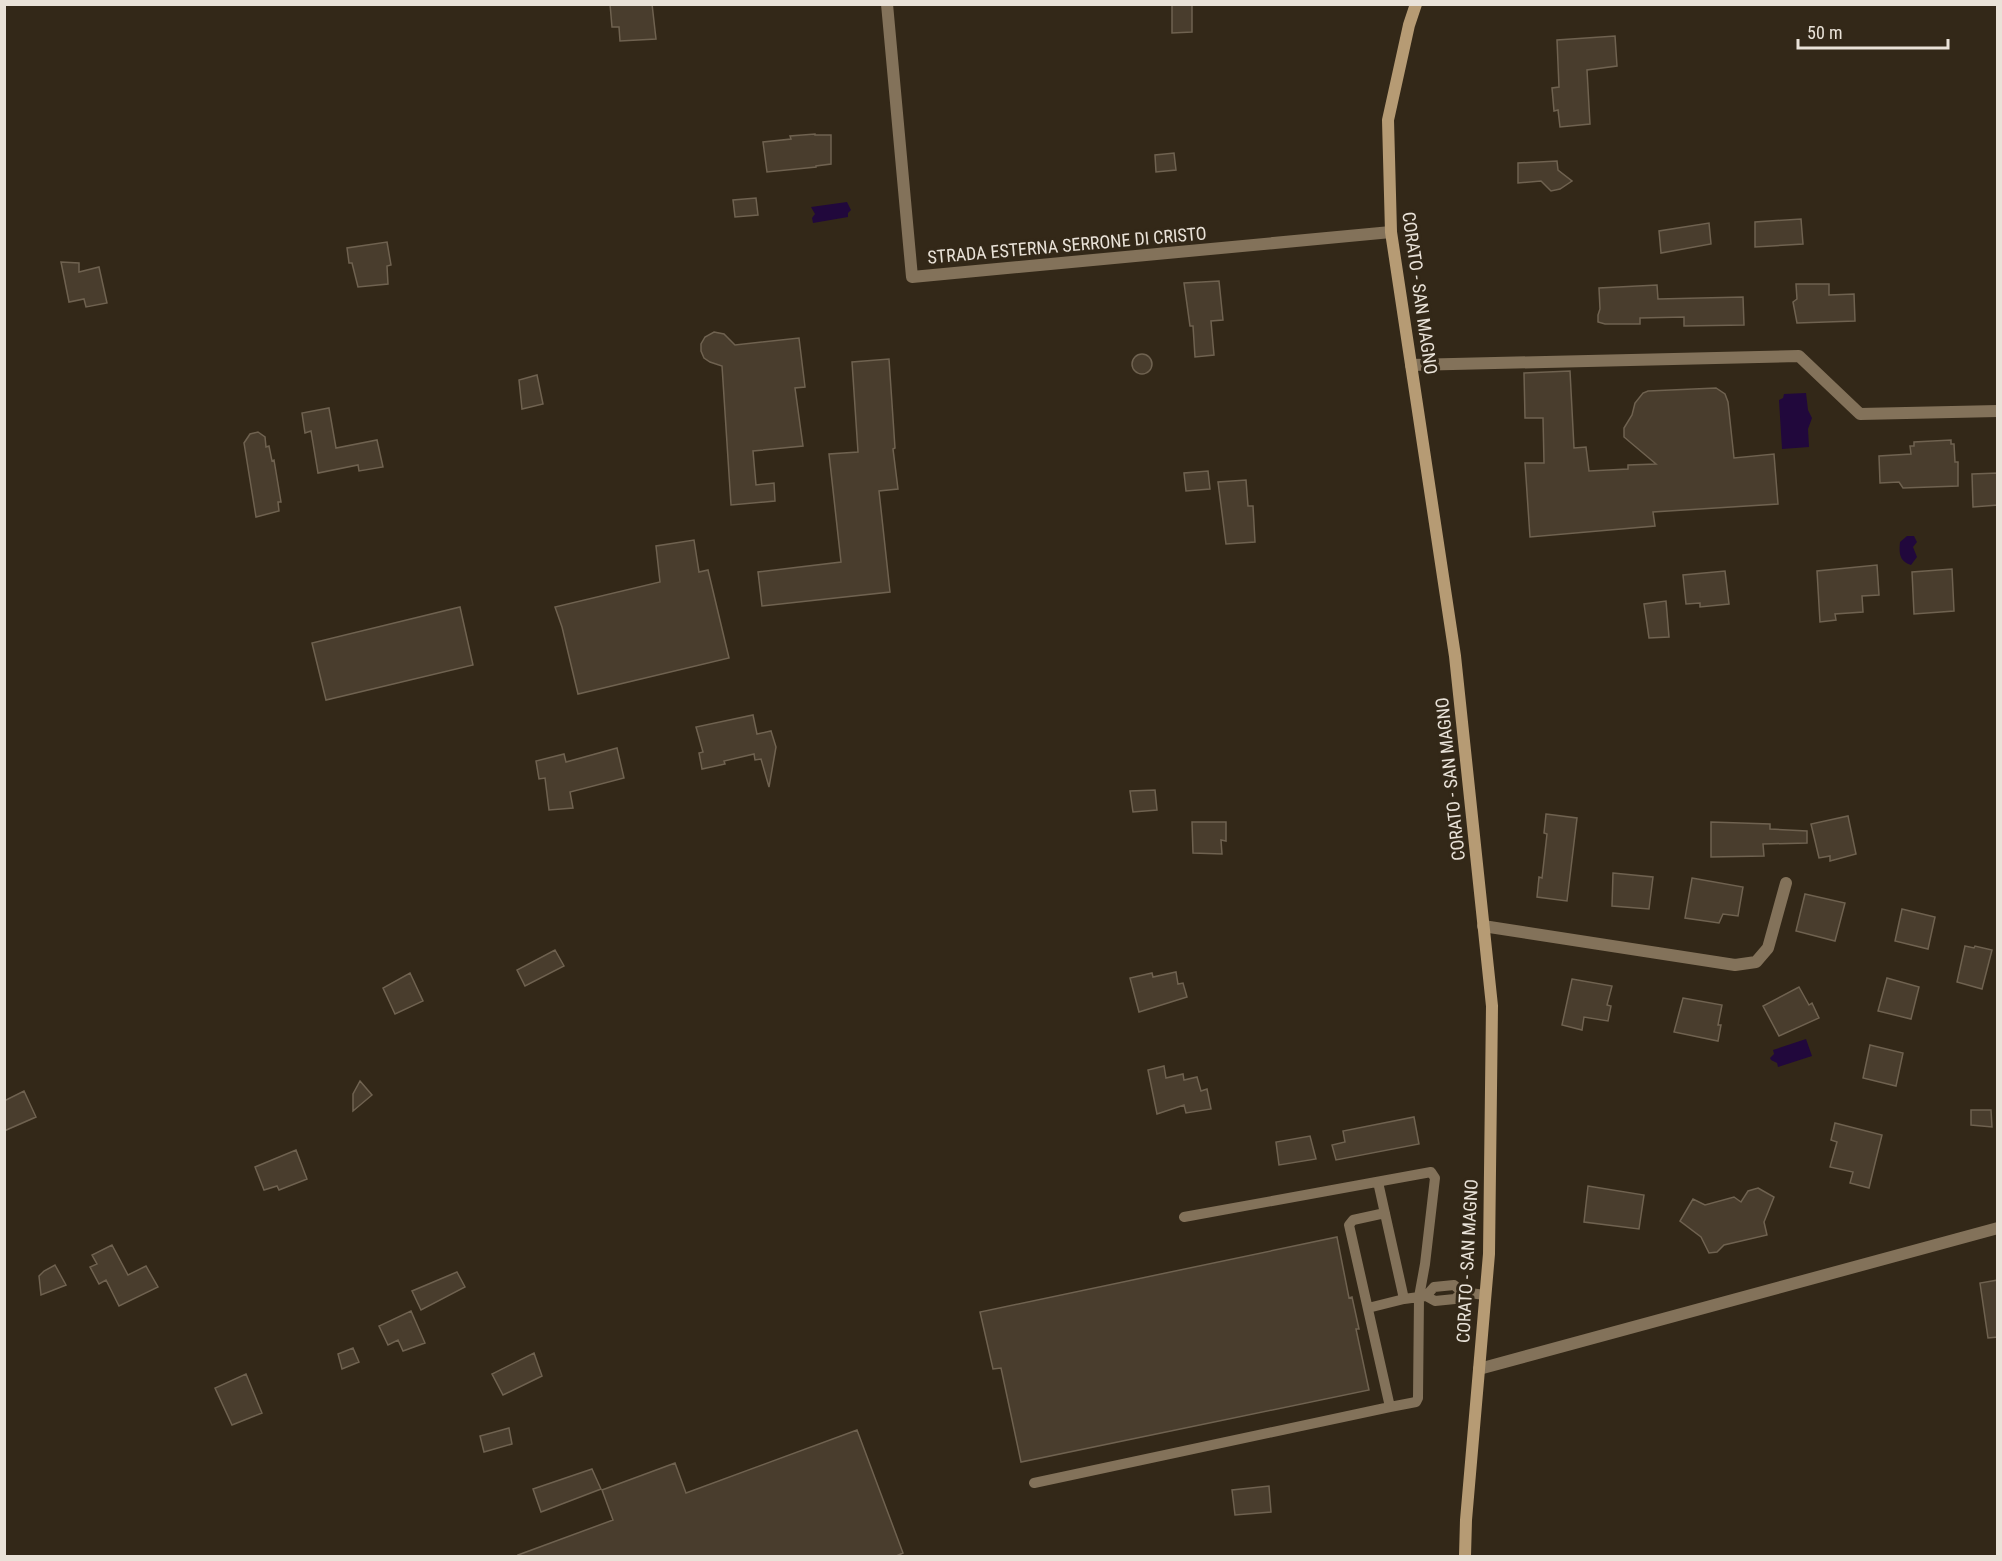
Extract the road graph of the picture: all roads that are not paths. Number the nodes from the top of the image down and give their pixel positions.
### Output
1 (887, 4) edge
2 (1416, 4) edge
3 (1391, 232) junction
4 (1411, 365) junction
5 (1998, 411) edge
6 (1786, 883) dead end
7 (1484, 926) junction
8 (1378, 1182) junction
9 (1385, 1213) junction
10 (1184, 1217) dead end
11 (1998, 1228) edge
12 (1485, 1295) junction
13 (1423, 1296) junction
14 (1404, 1299) junction
15 (1368, 1308) junction
16 (1479, 1369) junction
17 (1390, 1407) junction
18 (1034, 1483) dead end
19 (1465, 1557) edge

1 - 3 street, STRADA ESTERNA SERRONE DI CRISTO
2 - 3 main road, CORATO - SAN MAGNO
3 - 4 main road, CORATO - SAN MAGNO
4 - 5 street
4 - 7 main road, CORATO - SAN MAGNO
6 - 7 street
7 - 12 main road, CORATO - SAN MAGNO
8 - 9 lane
8 - 10 lane
8 - 13 lane
9 - 14 lane
9 - 15 lane
11 - 16 street
12 - 13 lane
12 - 16 main road, CORATO - SAN MAGNO
13 - 14 lane
13 - 17 lane
14 - 15 lane
15 - 17 lane
16 - 19 main road, CORATO - SAN MAGNO
17 - 18 lane

